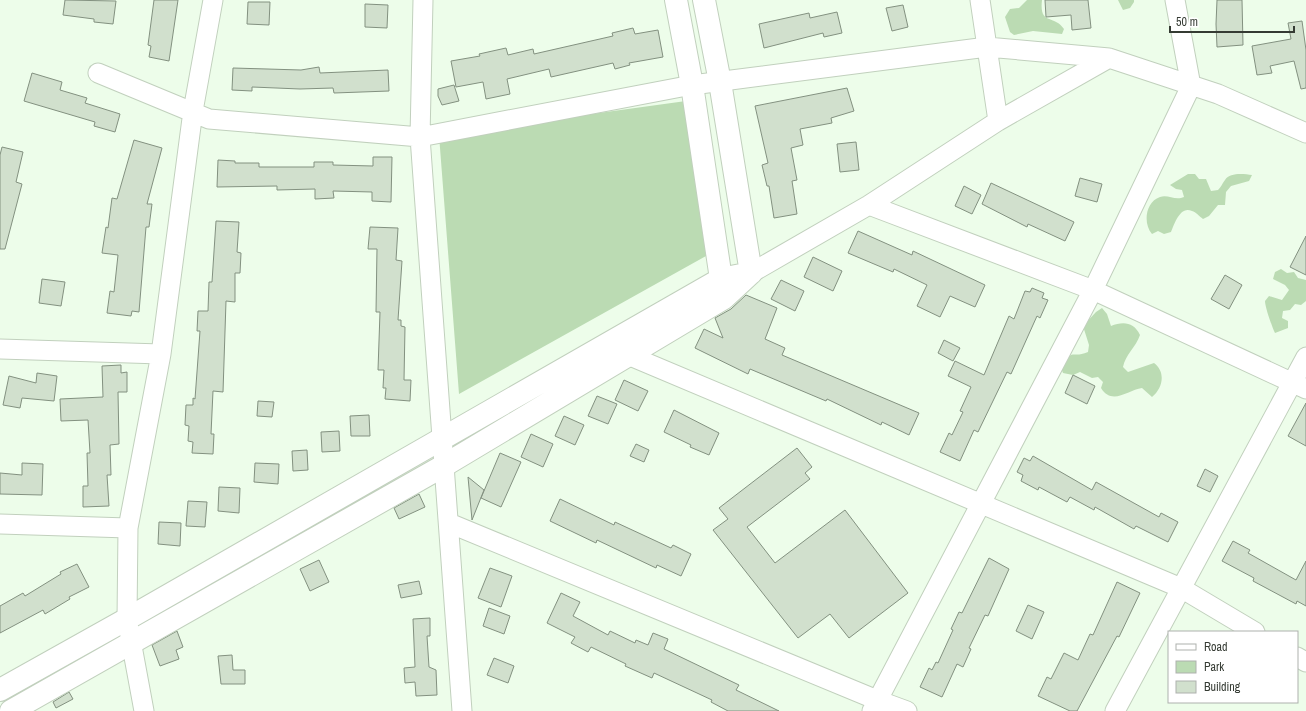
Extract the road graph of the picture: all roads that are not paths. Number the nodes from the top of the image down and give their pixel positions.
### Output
1 (213, 0) edge
2 (423, 0) edge
3 (676, 0) edge
4 (704, 0) edge
5 (980, 0) edge
6 (1175, 0) edge
7 (987, 47) junction
8 (1109, 58) junction
9 (98, 73) dead end
10 (720, 82) junction
11 (692, 85) junction
12 (1191, 86) junction
13 (193, 111) junction
14 (998, 121) junction
15 (1306, 133) edge
16 (420, 137) junction
17 (869, 205) junction
18 (751, 273) junction
19 (721, 289) junction
20 (1093, 290) junction
21 (606, 345) junction
22 (0, 349) edge
23 (161, 354) junction
24 (626, 356) junction
25 (1306, 357) edge
26 (1300, 385) edge
27 (442, 439) junction
28 (445, 465) junction
29 (979, 504) junction
30 (449, 523) junction
31 (0, 524) edge
32 (128, 528) junction
33 (1181, 588) junction
34 (128, 619) junction
35 (1253, 631) edge
36 (132, 642) junction
37 (0, 690) edge
38 (874, 706) edge
39 (11, 711) edge
40 (144, 711) edge
41 (462, 711) edge
42 (907, 711) edge
43 (1115, 711) edge

1 - 13 street
2 - 16 street
3 - 11 street
4 - 10 street
5 - 7 street
6 - 12 street
7 - 8 street
7 - 10 street
7 - 14 street
8 - 12 street
8 - 14 street
9 - 13 street
10 - 11 street
10 - 18 street
11 - 16 street
11 - 19 street
12 - 15 street
12 - 20 street
13 - 16 street
13 - 23 street
14 - 17 street
16 - 27 street
17 - 18 street
17 - 20 street
18 - 19 street
19 - 21 street
19 - 24 street
20 - 26 street
20 - 29 street
21 - 24 street
21 - 27 street
22 - 23 street
23 - 32 street
24 - 28 street
24 - 29 street
25 - 26 street
26 - 33 street
27 - 28 street
27 - 34 street
28 - 30 street
28 - 36 street
29 - 33 street
29 - 38 street
30 - 38 street
30 - 41 street
31 - 32 street
32 - 34 street
33 - 35 street
33 - 43 street
34 - 36 street
34 - 37 street
36 - 39 street
36 - 40 street
38 - 42 street

